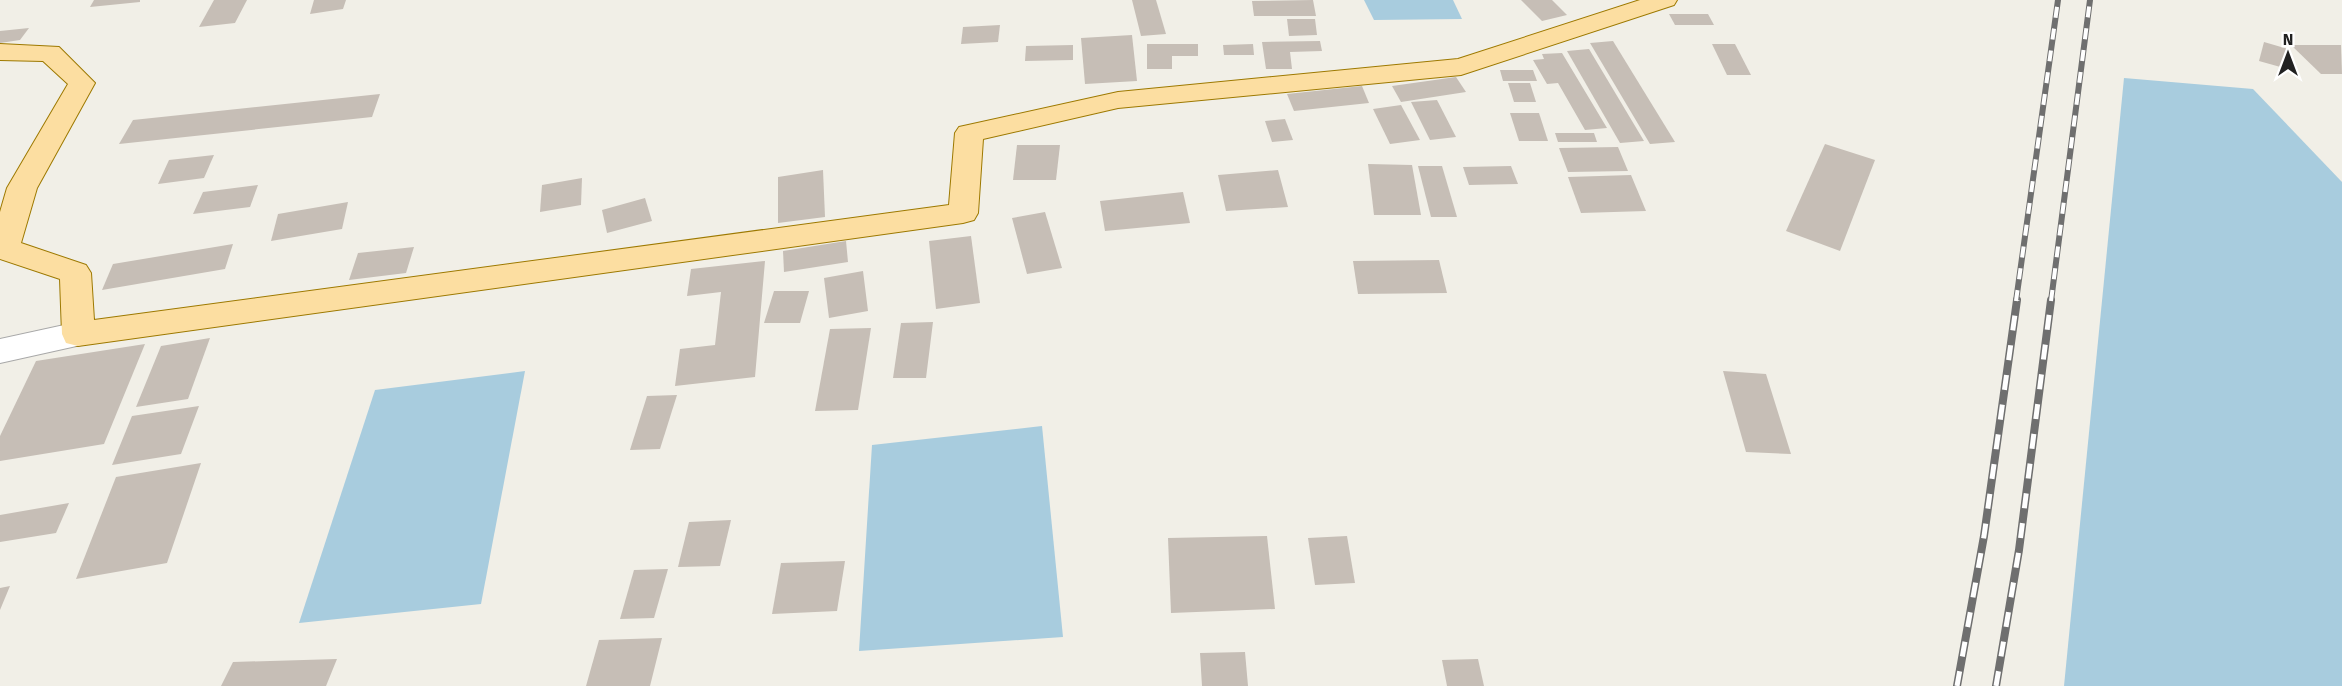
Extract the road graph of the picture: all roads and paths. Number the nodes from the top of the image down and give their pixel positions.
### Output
1 (1665, 0) edge
2 (0, 52) edge
3 (78, 334) junction
4 (0, 351) edge

1 - 3 main road
2 - 3 main road
3 - 4 street

